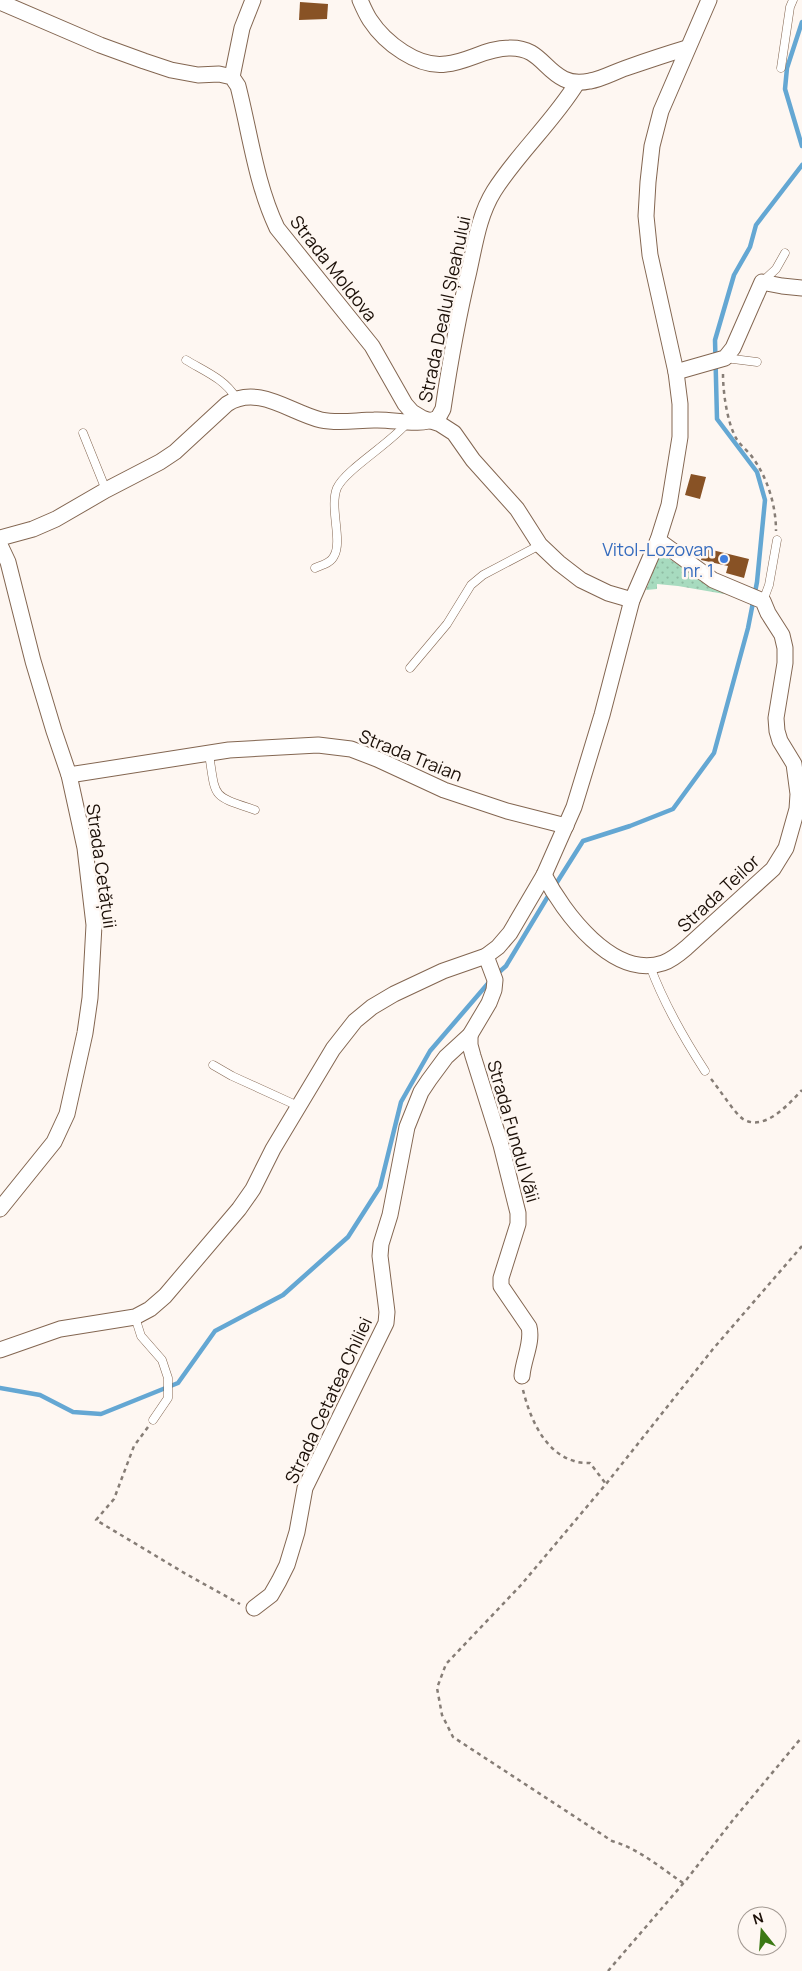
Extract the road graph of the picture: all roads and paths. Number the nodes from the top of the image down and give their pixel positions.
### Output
1 (253, 0) edge
2 (360, 0) edge
3 (708, 0) edge
4 (793, 0) edge
5 (0, 2) edge
6 (688, 48) junction
7 (781, 68) dead end
8 (232, 77) junction
9 (577, 82) junction
10 (785, 254) dead end
11 (762, 282) junction
12 (802, 288) edge
13 (725, 358) junction
14 (186, 360) dead end
15 (757, 362) dead end
16 (676, 372) junction
17 (236, 398) junction
18 (431, 421) junction
19 (407, 423) junction
20 (83, 433) dead end
21 (106, 490) junction
22 (0, 538) edge
23 (658, 540) junction
24 (776, 540) joint
25 (0, 545) edge
26 (540, 545) junction
27 (315, 568) dead end
28 (632, 600) junction
29 (763, 601) junction
30 (410, 668) dead end
31 (209, 754) junction
32 (69, 775) junction
33 (255, 810) dead end
34 (566, 826) junction
35 (550, 885) junction
36 (650, 966) junction
37 (491, 968) junction
38 (470, 1035) junction
39 (213, 1065) dead end
40 (705, 1071) joint
41 (802, 1090) edge
42 (298, 1106) junction
43 (0, 1209) edge
44 (802, 1246) edge
45 (135, 1317) junction
46 (0, 1350) edge
47 (522, 1376) joint
48 (153, 1420) joint
49 (606, 1484) junction
50 (254, 1608) joint
51 (802, 1737) edge
52 (683, 1883) junction
53 (608, 1971) edge

1 - 8 street
2 - 9 street
3 - 6 street
4 - 7 lane
5 - 8 street
6 - 9 street
6 - 16 street
8 - 18 street, Strada Moldova
9 - 18 street, Strada Dealul Șleahului
10 - 11 lane
11 - 12 street
11 - 13 street
13 - 15 lane
13 - 16 street
13 - 24 path
14 - 17 lane
16 - 23 street
17 - 19 street, Strada Dealul Șleahului
17 - 21 street
18 - 19 street, Strada Dealul Șleahului
18 - 26 street, Strada Moldova
19 - 27 lane
20 - 21 lane
21 - 22 street
23 - 28 street
23 - 29 street
24 - 29 lane
25 - 32 street, Strada Cetățuii
26 - 28 street, Strada Moldova
26 - 30 lane
28 - 34 street
29 - 36 street, Strada Teilor
31 - 32 street, Strada Traian
31 - 33 lane
31 - 34 street, Strada Traian
32 - 43 street, Strada Cetățuii
34 - 35 street
35 - 36 street
35 - 37 street
36 - 40 lane
37 - 38 street, Strada Cetatea Chiliei
37 - 42 street
38 - 47 street, Strada Fundul Văii
38 - 50 street, Strada Cetatea Chiliei
39 - 42 lane
40 - 41 path
42 - 45 street
44 - 49 path
45 - 46 street
45 - 48 lane
47 - 49 path
48 - 50 path
49 - 52 path
51 - 52 path
52 - 53 path

